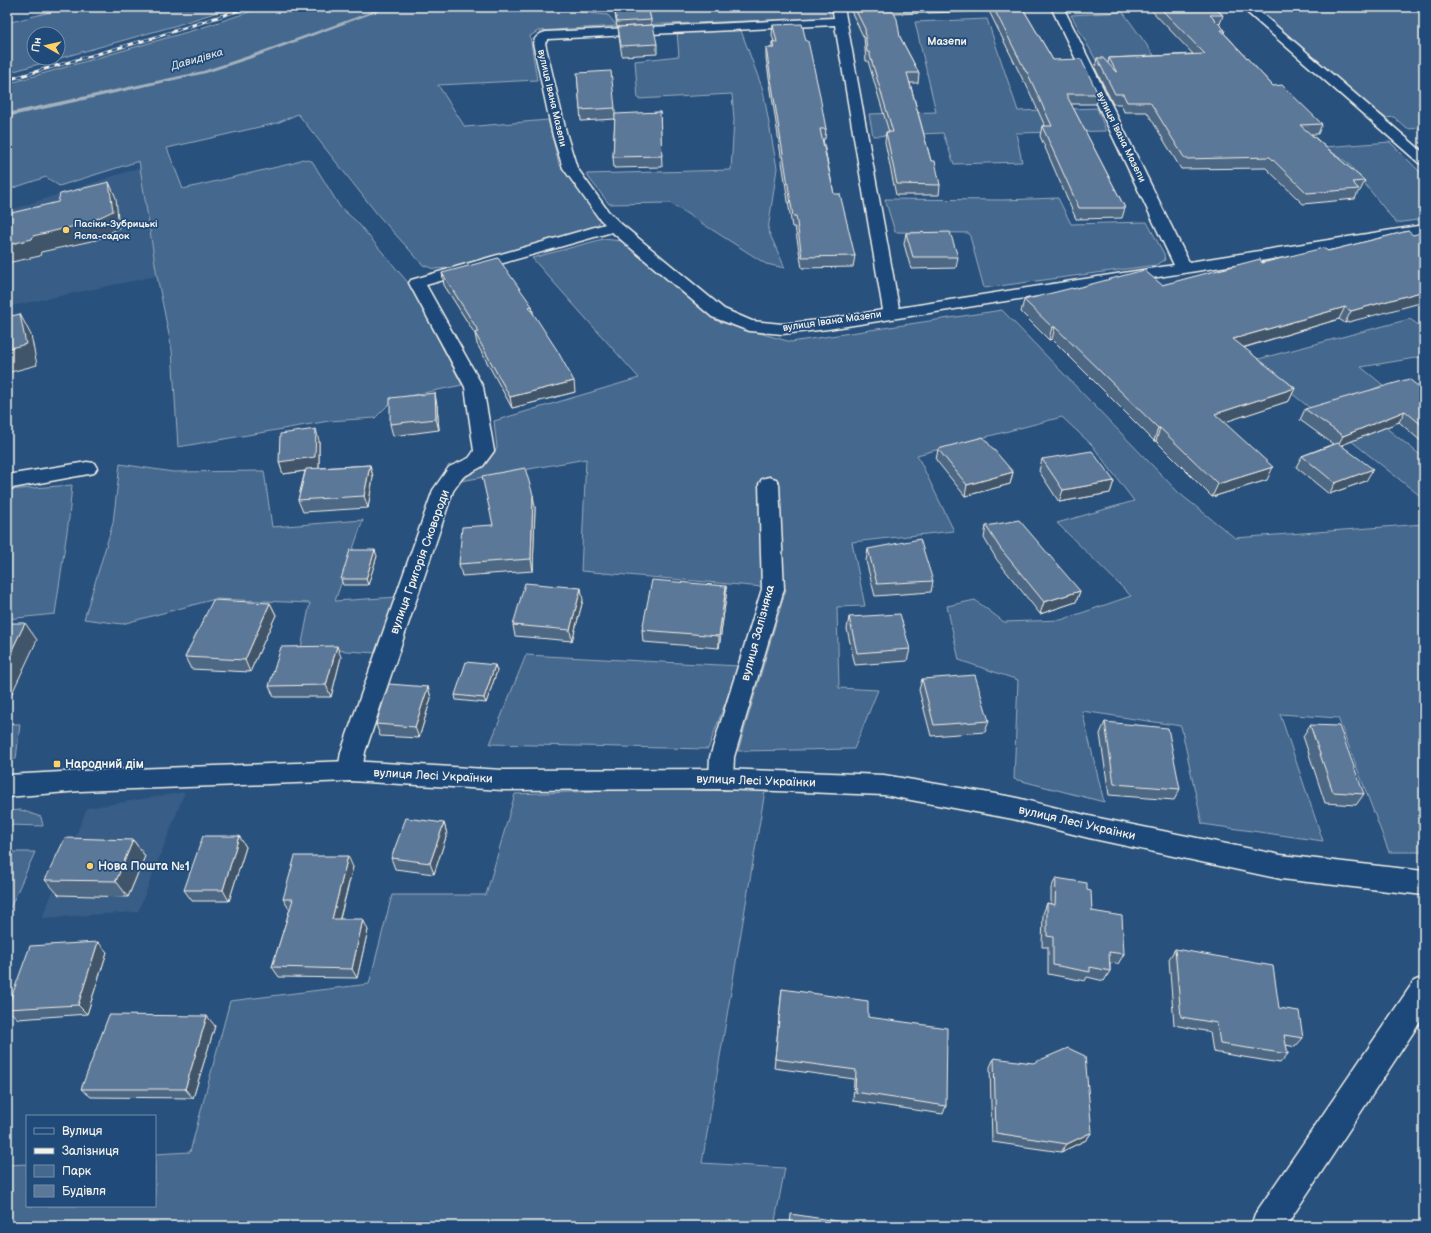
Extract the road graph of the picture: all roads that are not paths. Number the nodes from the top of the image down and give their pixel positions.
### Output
1 (1057, 7) edge
2 (1247, 7) edge
3 (839, 14) edge
4 (1424, 160) edge
5 (615, 226) junction
6 (1424, 230) edge
7 (1184, 268) junction
8 (892, 313) junction
9 (87, 468) dead end
10 (7, 482) edge
11 (770, 484) dead end
12 (350, 771) junction
13 (721, 779) junction
14 (7, 786) edge
15 (1424, 883) edge
16 (1424, 991) edge
17 (1268, 1226) edge

1 - 7 street, вулиця Івана Мазепи
2 - 4 street
3 - 5 street, вулиця Івана Мазепи
3 - 8 street, вулиця Івана Мазепи
5 - 8 street, вулиця Івана Мазепи
5 - 12 street, вулиця Григорія Сковороди
6 - 7 street, вулиця Івана Мазепи
7 - 8 street, вулиця Івана Мазепи
9 - 10 street
11 - 13 street, вулиця Залізняка
12 - 13 street, вулиця Лесі Українки
12 - 14 street, вулиця Лесі Українки
13 - 15 street, вулиця Лесі Українки
16 - 17 street

